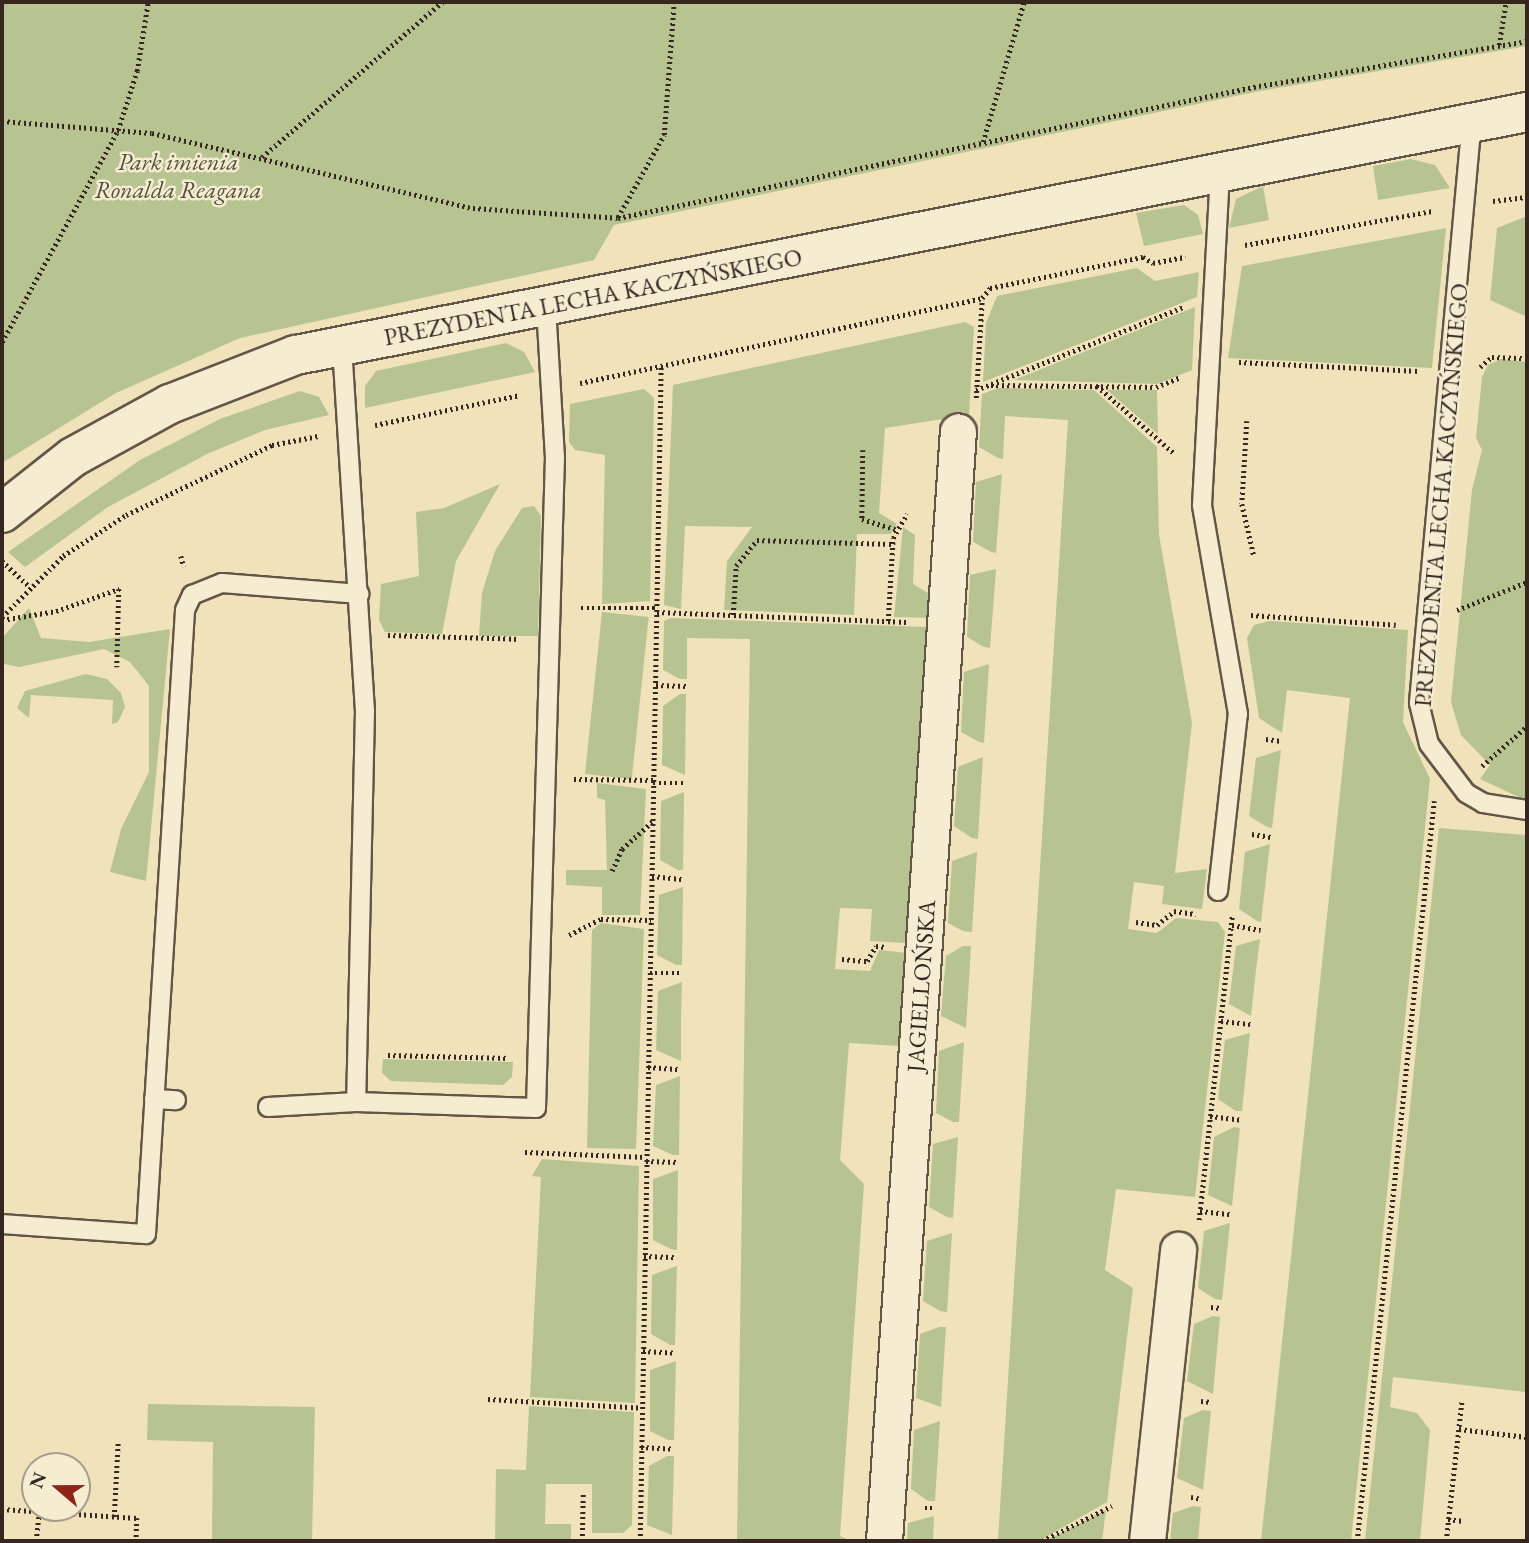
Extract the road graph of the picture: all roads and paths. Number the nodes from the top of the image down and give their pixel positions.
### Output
1 (148, 2) edge
2 (442, 2) edge
3 (674, 2) edge
4 (1024, 2) edge
5 (1506, 2) edge
6 (1527, 41) edge
7 (1499, 45) junction
8 (1527, 112) edge
9 (1472, 119) junction
10 (2, 121) edge
11 (118, 130) junction
12 (983, 143) junction
13 (262, 157) junction
14 (1220, 171) junction
15 (1527, 197) edge
16 (1467, 205) junction
17 (618, 218) junction
18 (1214, 251) junction
19 (1210, 296) junction
20 (546, 308) junction
21 (2, 342) edge
22 (342, 346) junction
23 (1527, 358) edge
24 (662, 365) junction
25 (1205, 367) junction
26 (1452, 372) junction
27 (990, 385) junction
28 (1097, 386) junction
29 (553, 389) junction
30 (976, 390) dead end
31 (1248, 421) dead end
32 (350, 430) junction
33 (958, 431) dead end
34 (863, 450) dead end
35 (1201, 475) junction
36 (2, 513) edge
37 (907, 514) dead end
38 (897, 530) junction
39 (893, 544) junction
40 (1254, 556) dead end
41 (2, 561) edge
42 (1527, 582) edge
43 (30, 586) junction
44 (360, 594) junction
45 (551, 607) junction
46 (657, 610) junction
47 (1453, 611) dead end
48 (1236, 614) dead end
49 (733, 615) junction
50 (2, 619) edge
51 (888, 621) junction
52 (946, 623) junction
53 (1425, 627) junction
54 (396, 635) dead end
55 (528, 639) dead end
56 (117, 667) dead end
57 (656, 685) junction
58 (686, 686) dead end
59 (1527, 726) edge
60 (545, 778) junction
61 (1453, 780) junction
62 (653, 781) junction
63 (685, 783) dead end
64 (1527, 810) edge
65 (653, 821) junction
66 (612, 871) dead end
67 (652, 876) junction
68 (683, 879) dead end
69 (1219, 891) dead end
70 (1233, 906) dead end
71 (1209, 915) dead end
72 (1220, 916) dead end
73 (1232, 918) junction
74 (651, 920) junction
75 (1136, 922) dead end
76 (1232, 925) junction
77 (1261, 930) dead end
78 (541, 935) junction
79 (650, 972) junction
80 (682, 973) dead end
81 (1221, 1021) junction
82 (1251, 1024) dead end
83 (383, 1054) dead end
84 (514, 1058) dead end
85 (648, 1067) junction
86 (680, 1069) dead end
87 (154, 1099) junction
88 (176, 1100) dead end
89 (356, 1102) junction
90 (268, 1107) dead end
91 (1210, 1116) junction
92 (1241, 1120) dead end
93 (525, 1152) dead end
94 (646, 1159) junction
95 (678, 1162) dead end
96 (1200, 1211) junction
97 (1231, 1214) dead end
98 (2, 1224) edge
99 (1188, 1237) joint
100 (644, 1256) junction
101 (677, 1257) dead end
102 (643, 1351) junction
103 (676, 1353) dead end
104 (488, 1399) dead end
105 (1462, 1399) dead end
106 (642, 1408) junction
107 (1459, 1429) junction
108 (1527, 1437) edge
109 (118, 1441) dead end
110 (641, 1447) junction
111 (674, 1449) dead end
112 (583, 1493) dead end
113 (2, 1509) edge
114 (21, 1511) edge
115 (91, 1515) edge
116 (114, 1517) junction
117 (1448, 1519) junction
118 (1463, 1521) dead end
119 (38, 1522) edge
120 (1149, 1526) edge
121 (36, 1541) edge
122 (136, 1541) edge
123 (582, 1541) edge
124 (640, 1541) edge
125 (884, 1541) edge
126 (1042, 1541) edge
127 (1357, 1541) edge
128 (1446, 1541) edge

1 - 11 path
2 - 13 path
3 - 17 path
4 - 12 path
5 - 7 path
6 - 7 path
7 - 12 path
8 - 9 street, PREZYDENTA LECHA KACZYŃSKIEGO
9 - 14 street, PREZYDENTA LECHA KACZYŃSKIEGO
9 - 16 lane, PREZYDENTA LECHA KACZYŃSKIEGO
10 - 11 path
11 - 13 path
11 - 21 path
12 - 17 path
13 - 17 path
14 - 18 lane
14 - 20 street, PREZYDENTA LECHA KACZYŃSKIEGO
15 - 16 path
16 - 18 path
16 - 26 lane, PREZYDENTA LECHA KACZYŃSKIEGO
18 - 19 lane
18 - 24 path
19 - 25 lane
19 - 27 path
20 - 22 street, PREZYDENTA LECHA KACZYŃSKIEGO
20 - 29 lane
22 - 32 lane
22 - 36 street, PREZYDENTA LECHA KACZYŃSKIEGO
23 - 26 path
24 - 29 path
24 - 46 path
25 - 26 path
25 - 28 path
25 - 35 lane
26 - 53 lane, PREZYDENTA LECHA KACZYŃSKIEGO
27 - 28 path
27 - 30 path
28 - 35 path
29 - 32 path
29 - 45 lane
31 - 40 path
32 - 43 path
32 - 44 lane
33 - 52 street, JAGIELLOŃSKA
34 - 38 path
35 - 69 lane
37 - 38 path
38 - 39 path
39 - 49 path
39 - 51 path
41 - 43 path
42 - 47 path
43 - 50 path
44 - 87 lane
44 - 89 lane
45 - 46 path
45 - 60 lane
46 - 49 path
46 - 57 path
48 - 53 path
49 - 51 path
50 - 56 path
51 - 52 path
52 - 125 street, JAGIELLOŃSKA
53 - 61 lane, PREZYDENTA LECHA KACZYŃSKIEGO
54 - 55 path
57 - 58 path
57 - 62 path
59 - 61 path
60 - 62 path
60 - 78 lane
61 - 64 lane, PREZYDENTA LECHA KACZYŃSKIEGO
61 - 127 path
62 - 63 path
62 - 65 path
65 - 66 path
65 - 67 path
67 - 68 path
67 - 74 path
70 - 73 path
71 - 75 path
72 - 73 path
73 - 76 path
74 - 78 path
74 - 79 path
76 - 77 path
76 - 81 path
78 - 89 lane
79 - 80 path
79 - 85 path
81 - 82 path
81 - 91 path
83 - 84 path
85 - 86 path
85 - 94 path
87 - 88 lane
87 - 98 lane
89 - 90 lane
91 - 92 path
91 - 96 path
93 - 94 path
94 - 95 path
94 - 100 path
96 - 97 path
96 - 99 path
99 - 120 street
100 - 101 path
100 - 102 path
102 - 103 path
102 - 106 path
104 - 106 path
105 - 107 path
106 - 110 path
107 - 108 path
107 - 117 path
109 - 116 path
110 - 111 path
110 - 124 path
112 - 123 path
113 - 114 path
115 - 116 path
116 - 122 path
117 - 118 path
117 - 128 path
119 - 121 path
120 - 126 path

